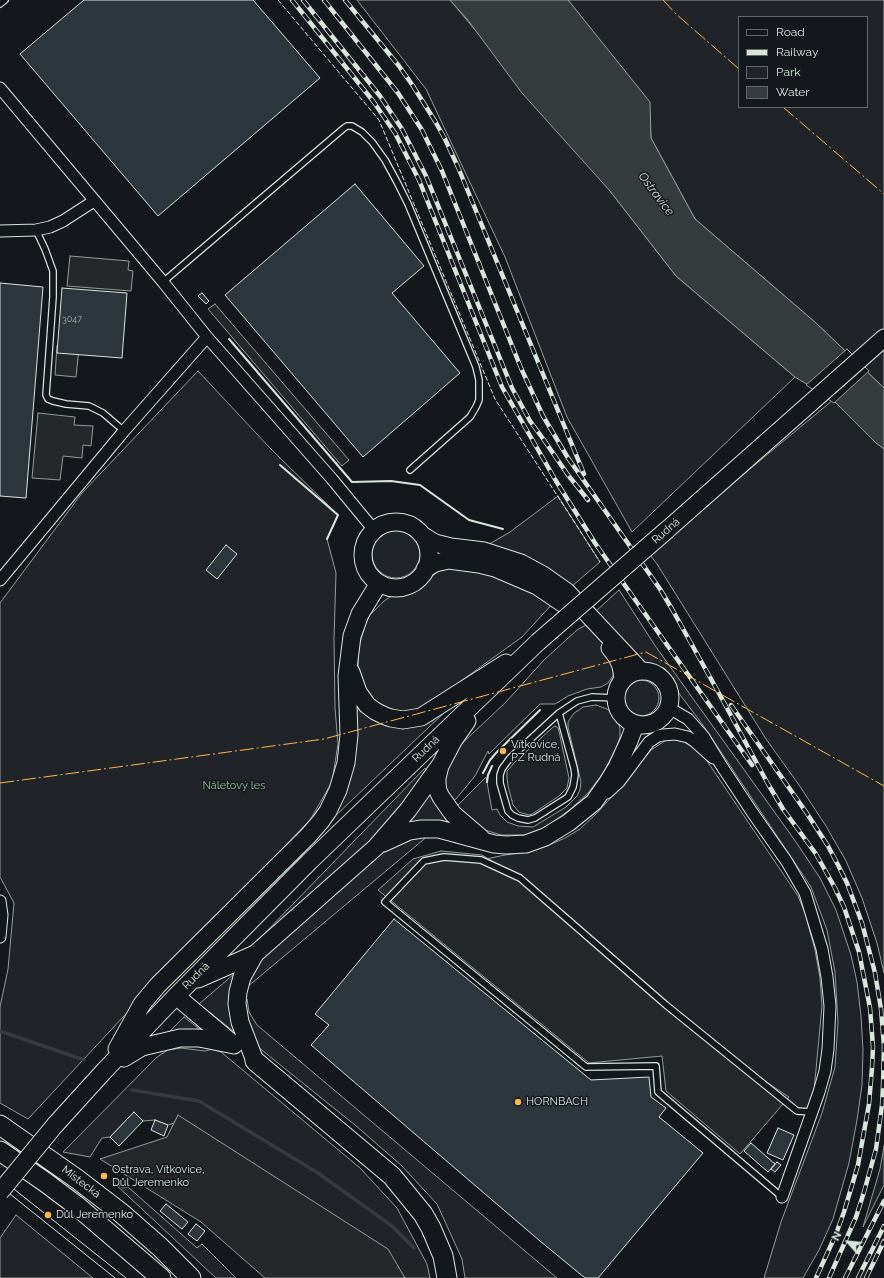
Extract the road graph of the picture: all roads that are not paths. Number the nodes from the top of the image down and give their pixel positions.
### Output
1 (5, 0) edge
2 (0, 4) edge
3 (0, 88) edge
4 (94, 201) junction
5 (36, 230) junction
6 (0, 231) edge
7 (163, 282) junction
8 (207, 337) junction
9 (884, 338) edge
10 (124, 431) junction
11 (410, 470) dead end
12 (374, 530) junction
13 (422, 535) junction
14 (425, 569) junction
15 (2, 575) edge
16 (379, 582) junction
17 (538, 642) junction
18 (349, 661) junction
19 (641, 671) junction
20 (500, 678) junction
21 (623, 679) junction
22 (615, 698) junction
23 (669, 708) junction
24 (559, 713) junction
25 (635, 725) junction
26 (441, 764) junction
27 (721, 765) junction
28 (591, 805) junction
29 (486, 842) junction
30 (376, 847) junction
31 (0, 901) edge
32 (0, 937) edge
33 (255, 954) junction
34 (188, 983) junction
35 (176, 996) junction
36 (234, 1045) junction
37 (255, 1061) junction
38 (105, 1070) junction
39 (812, 1112) junction
40 (0, 1121) edge
41 (0, 1125) edge
42 (18, 1137) junction
43 (0, 1151) edge
44 (0, 1192) edge
45 (782, 1197) joint
46 (161, 1278) edge
47 (192, 1278) edge
48 (447, 1278) edge

1 - 2 lane
3 - 4 street
4 - 5 street
4 - 7 street
5 - 6 street
5 - 10 lane
7 - 8 street
7 - 11 lane
8 - 10 street
8 - 12 street
9 - 17 main road, Rudná, bridge
10 - 15 street
12 - 13 main road
12 - 16 main road
13 - 14 main road
13 - 19 main road
14 - 16 main road
14 - 21 main road
16 - 18 main road
17 - 18 main road
17 - 20 main road, Rudná
18 - 38 main road
19 - 21 main road
19 - 23 main road
20 - 26 main road
20 - 34 main road, Rudná
21 - 22 main road
22 - 24 lane
22 - 25 main road
23 - 25 main road
23 - 27 street
24 - 24 lane
25 - 28 main road
26 - 29 main road
26 - 30 main road
27 - 28 street
27 - 39 street
28 - 29 main road
29 - 30 main road
30 - 33 main road
31 - 32 street
33 - 34 main road
33 - 37 main road
34 - 35 main road, Rudná
35 - 36 main road
35 - 38 main road, Rudná
36 - 37 main road
36 - 38 main road
37 - 48 highway
38 - 44 main road, Rudná, bridge
39 - 45 street
39 - 45 lane
40 - 42 highway
41 - 42 highway, Místecká
42 - 47 highway, Místecká
43 - 46 highway, Místecká

